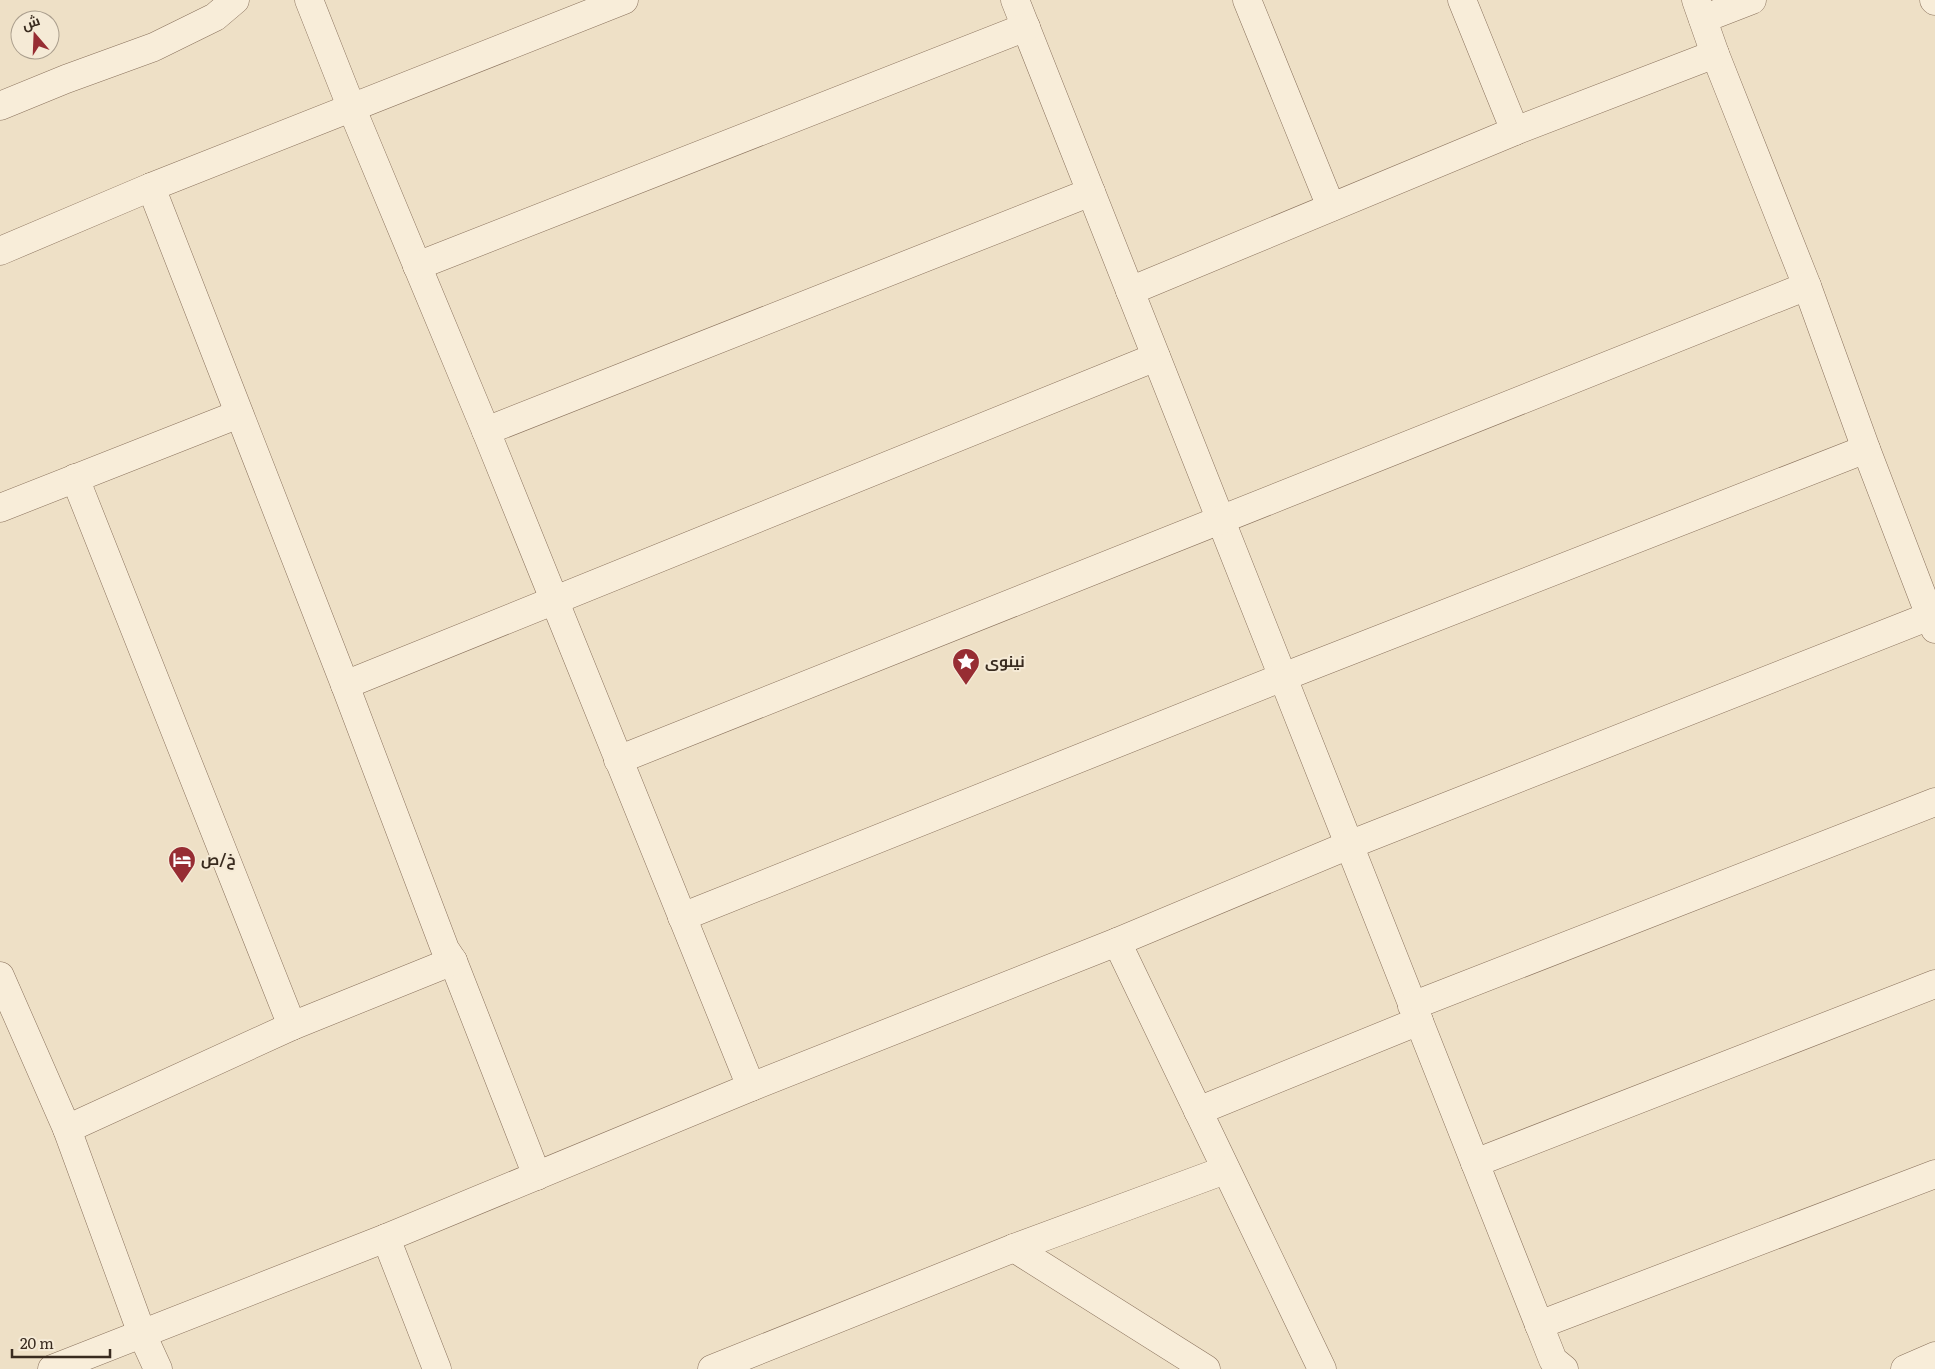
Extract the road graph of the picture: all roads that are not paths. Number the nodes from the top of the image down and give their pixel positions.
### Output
1 (235, 0) edge
2 (310, 0) edge
3 (624, 0) edge
4 (1015, 0) edge
5 (1247, 0) edge
6 (1462, 0) edge
7 (1752, 0) edge
8 (1699, 10) edge
9 (1026, 27) junction
10 (1715, 54) junction
11 (0, 106) edge
12 (352, 109) junction
13 (1515, 131) junction
14 (151, 187) junction
15 (1091, 192) junction
16 (1331, 207) junction
17 (0, 251) edge
18 (417, 266) junction
19 (1807, 286) junction
20 (1130, 291) junction
21 (1156, 357) junction
22 (239, 414) junction
23 (486, 431) junction
24 (1866, 449) junction
25 (75, 478) junction
26 (0, 508) edge
27 (1220, 519) junction
28 (553, 600) junction
29 (1933, 623) edge
30 (1283, 677) junction
31 (345, 685) junction
32 (618, 760) junction
33 (1935, 802) edge
34 (1349, 845) junction
35 (682, 917) junction
36 (1117, 942) junction
37 (453, 961) junction
38 (0, 976) edge
39 (1935, 984) edge
40 (7, 1013) edge
41 (1416, 1013) junction
42 (292, 1026) junction
43 (751, 1087) junction
44 (1198, 1111) junction
45 (67, 1129) junction
46 (1475, 1163) junction
47 (1225, 1170) junction
48 (1935, 1174) edge
49 (537, 1176) junction
50 (386, 1238) junction
51 (1014, 1248) junction
52 (1539, 1325) junction
53 (142, 1334) junction
54 (1555, 1366) edge
55 (52, 1369) edge
56 (158, 1369) edge
57 (437, 1369) edge
58 (712, 1369) edge
59 (1206, 1369) edge
60 (1322, 1369) edge

1 - 11 street
2 - 12 street
3 - 12 street
4 - 9 street
5 - 16 street
6 - 13 street
7 - 8 street
8 - 10 street
9 - 15 street
9 - 18 street
10 - 13 street
10 - 19 street
12 - 14 street
12 - 18 street
13 - 16 street
14 - 17 street
14 - 22 street
15 - 20 street
15 - 23 street
16 - 20 street
18 - 23 street
19 - 24 street
19 - 27 street
20 - 21 street
21 - 27 street
21 - 28 street
22 - 25 street
22 - 31 street
23 - 28 street
24 - 29 street
24 - 30 street
25 - 26 street
25 - 42 street
27 - 30 street
27 - 32 street
28 - 31 street
28 - 32 street
29 - 34 street
30 - 34 street
30 - 35 street
31 - 37 street
32 - 35 street
33 - 41 street
34 - 36 street
34 - 41 street
35 - 43 street
36 - 43 street
36 - 44 street
37 - 42 street
37 - 49 street
38 - 40 street
39 - 46 street
40 - 45 street
41 - 44 street
41 - 46 street
42 - 45 street
43 - 49 street
44 - 47 street
45 - 53 street
46 - 52 street
47 - 51 street
47 - 60 street
48 - 52 street
49 - 50 street
50 - 53 street
50 - 57 street
51 - 58 street
51 - 59 street
52 - 54 street
53 - 55 street
53 - 56 street

